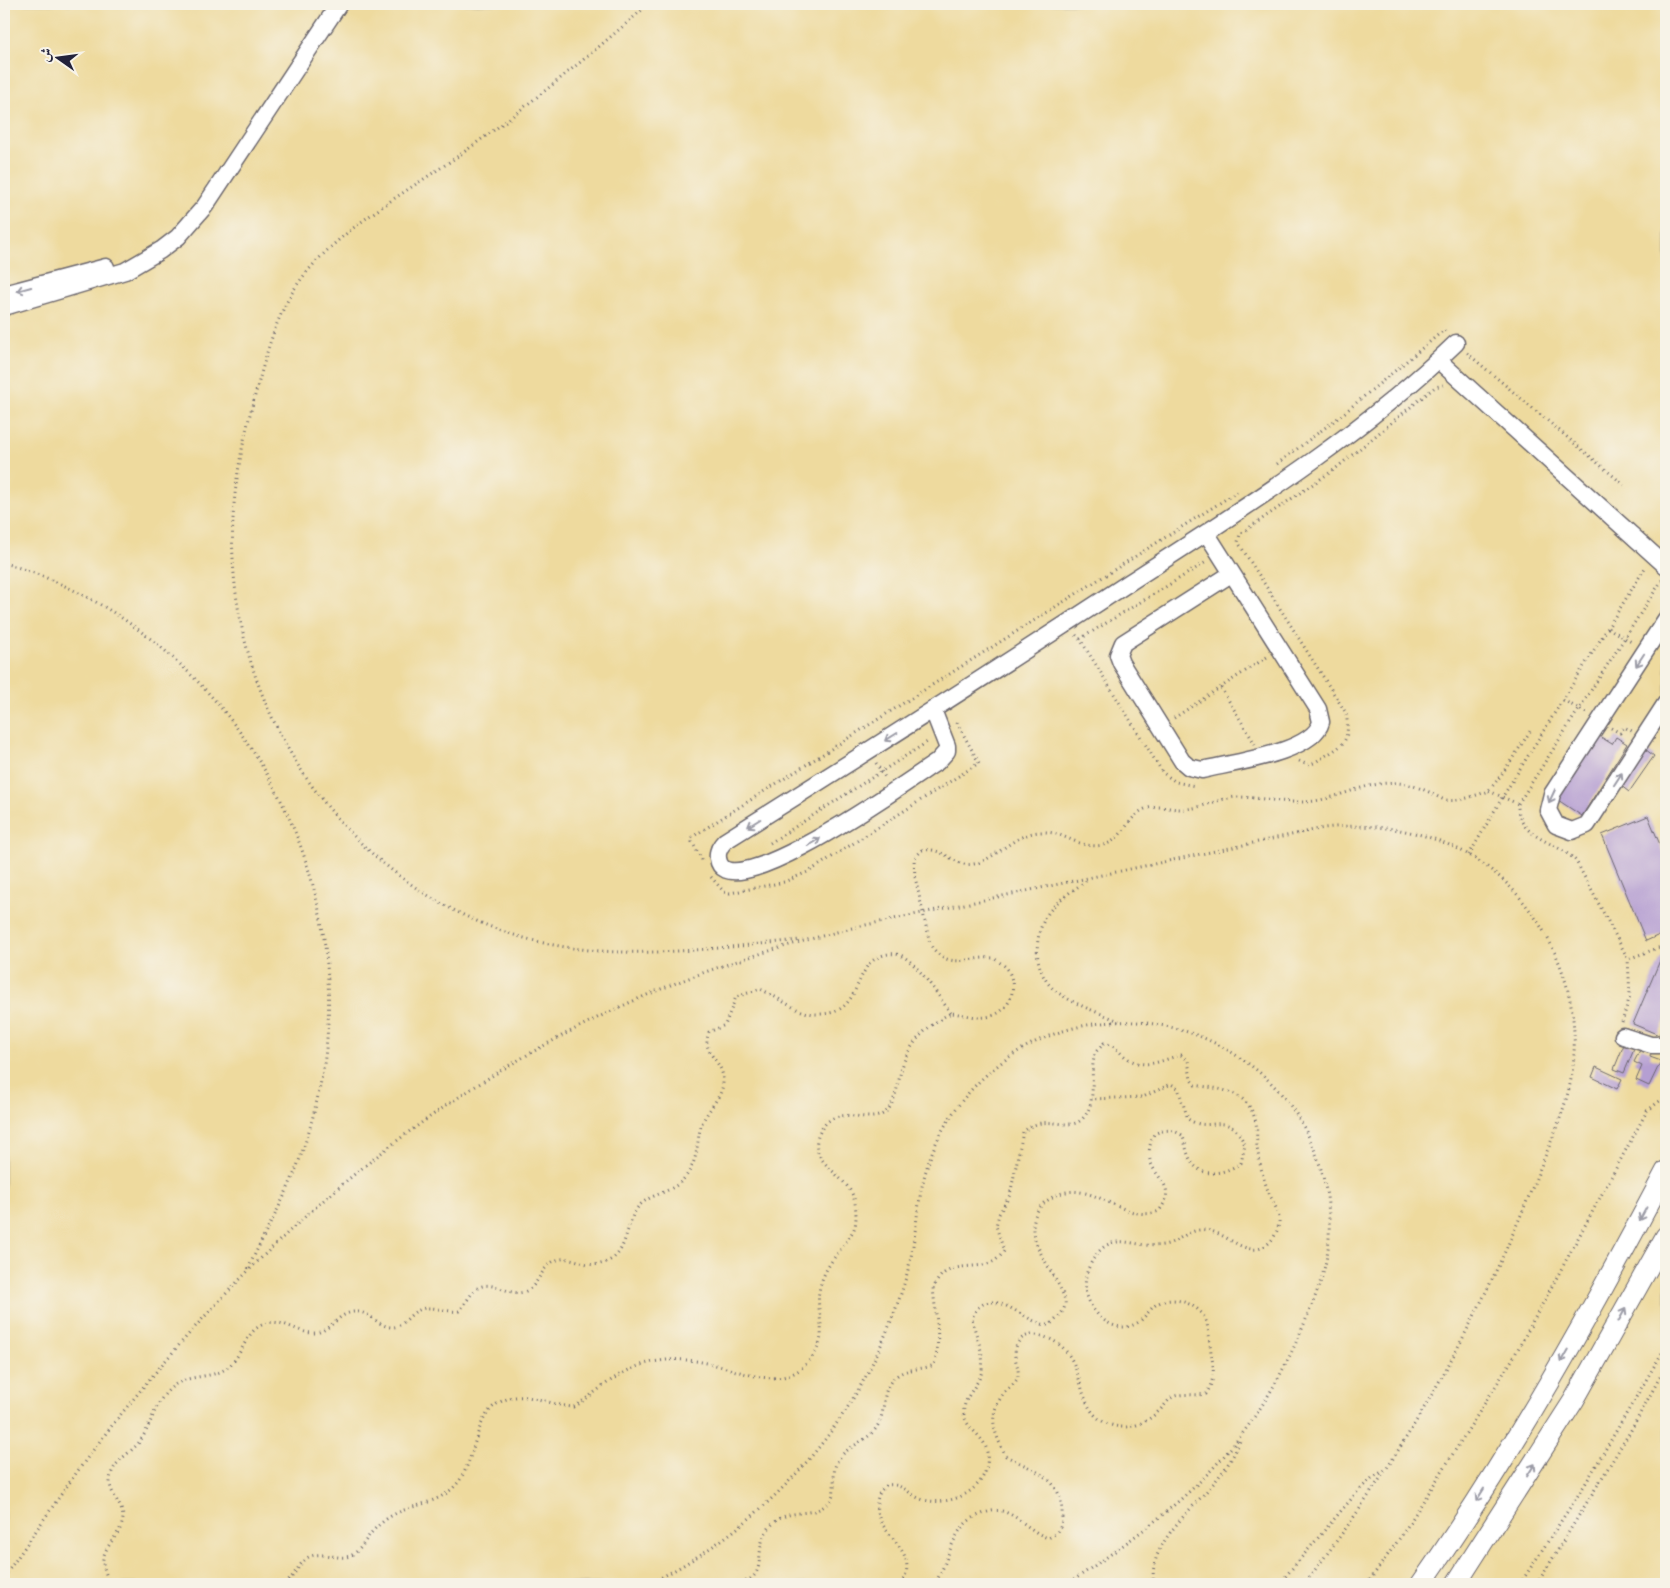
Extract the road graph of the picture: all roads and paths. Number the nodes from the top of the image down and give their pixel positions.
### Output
1 (326, 4) edge
2 (339, 4) edge
3 (649, 4) edge
4 (4, 294) edge
5 (4, 307) edge
6 (1456, 343) dead end
7 (1438, 360) junction
8 (1666, 493) edge
9 (1666, 512) edge
10 (1207, 534) junction
11 (1238, 542) dead end
12 (1218, 554) junction
13 (4, 563) edge
14 (1663, 563) edge
15 (1231, 574) junction
16 (1666, 618) edge
17 (1298, 635) dead end
18 (1080, 639) dead end
19 (1279, 650) junction
20 (1221, 688) junction
21 (1666, 703) edge
22 (933, 710) junction
23 (958, 724) dead end
24 (1160, 726) junction
25 (1532, 728) dead end
26 (942, 732) junction
27 (858, 734) dead end
28 (1140, 737) dead end
29 (869, 751) junction
30 (1259, 756) junction
31 (882, 772) junction
32 (894, 790) junction
33 (1489, 791) junction
34 (1503, 796) junction
35 (1518, 804) junction
36 (907, 811) dead end
37 (768, 844) dead end
38 (1469, 855) junction
39 (727, 871) junction
40 (1088, 879) junction
41 (713, 880) dead end
42 (807, 939) junction
43 (1666, 945) edge
44 (1628, 959) junction
45 (951, 1013) junction
46 (1120, 1021) junction
47 (1623, 1036) joint
48 (1666, 1045) edge
49 (1666, 1096) edge
50 (1091, 1099) junction
51 (1666, 1171) edge
52 (1666, 1236) edge
53 (247, 1272) junction
54 (1666, 1346) edge
55 (1666, 1366) edge
56 (1242, 1436) junction
57 (1388, 1468) junction
58 (4, 1577) edge
59 (108, 1584) edge
60 (187, 1584) edge
61 (246, 1584) edge
62 (285, 1584) edge
63 (648, 1584) edge
64 (686, 1584) edge
65 (735, 1584) edge
66 (902, 1584) edge
67 (934, 1584) edge
68 (1068, 1584) edge
69 (1154, 1584) edge
70 (1279, 1584) edge
71 (1304, 1584) edge
72 (1367, 1584) edge
73 (1421, 1584) edge
74 (1456, 1584) edge
75 (1520, 1584) edge
76 (1536, 1584) edge

1 -> 4 street
2 - 5 street
3 - 42 path
6 - 7 street
7 - 10 street
7 - 14 street
8 - 9 path
10 - 12 street
10 - 22 street
11 - 12 path
12 - 15 street
12 - 18 path
13 - 53 path
14 - 34 path
14 - 35 path
15 - 19 street
15 - 24 street
16 -> 21 street
17 - 19 path
19 - 20 path
19 - 30 street
20 - 24 path
20 - 30 path
22 - 26 street
22 -> 29 street
23 - 26 path
24 - 28 path
24 - 30 street
25 - 33 path
26 - 31 path
26 - 32 street
27 - 29 path
29 - 31 path
29 -> 39 street
31 - 32 path
31 - 37 path
32 - 36 path
39 -> 32 street
33 - 34 path
33 - 45 path, bridge
34 - 35 path
34 - 38 path
35 - 44 path
38 - 40 path
38 - 57 path
39 - 41 path
40 - 42 path
40 - 46 path
42 - 53 path
43 - 44 path
44 - 47 path
45 - 59 path
45 - 62 path
46 - 56 path
46 - 63 path
47 - 48 street
49 - 72 path
50 - 65 path
50 - 66 path
50 - 67 path
51 -> 73 main road
74 -> 52 main road
53 - 58 path
54 - 75 path
55 - 76 path
56 - 68 path
56 - 69 path
57 - 70 path
57 - 71 path
60 - 61 path
64 - 65 path

